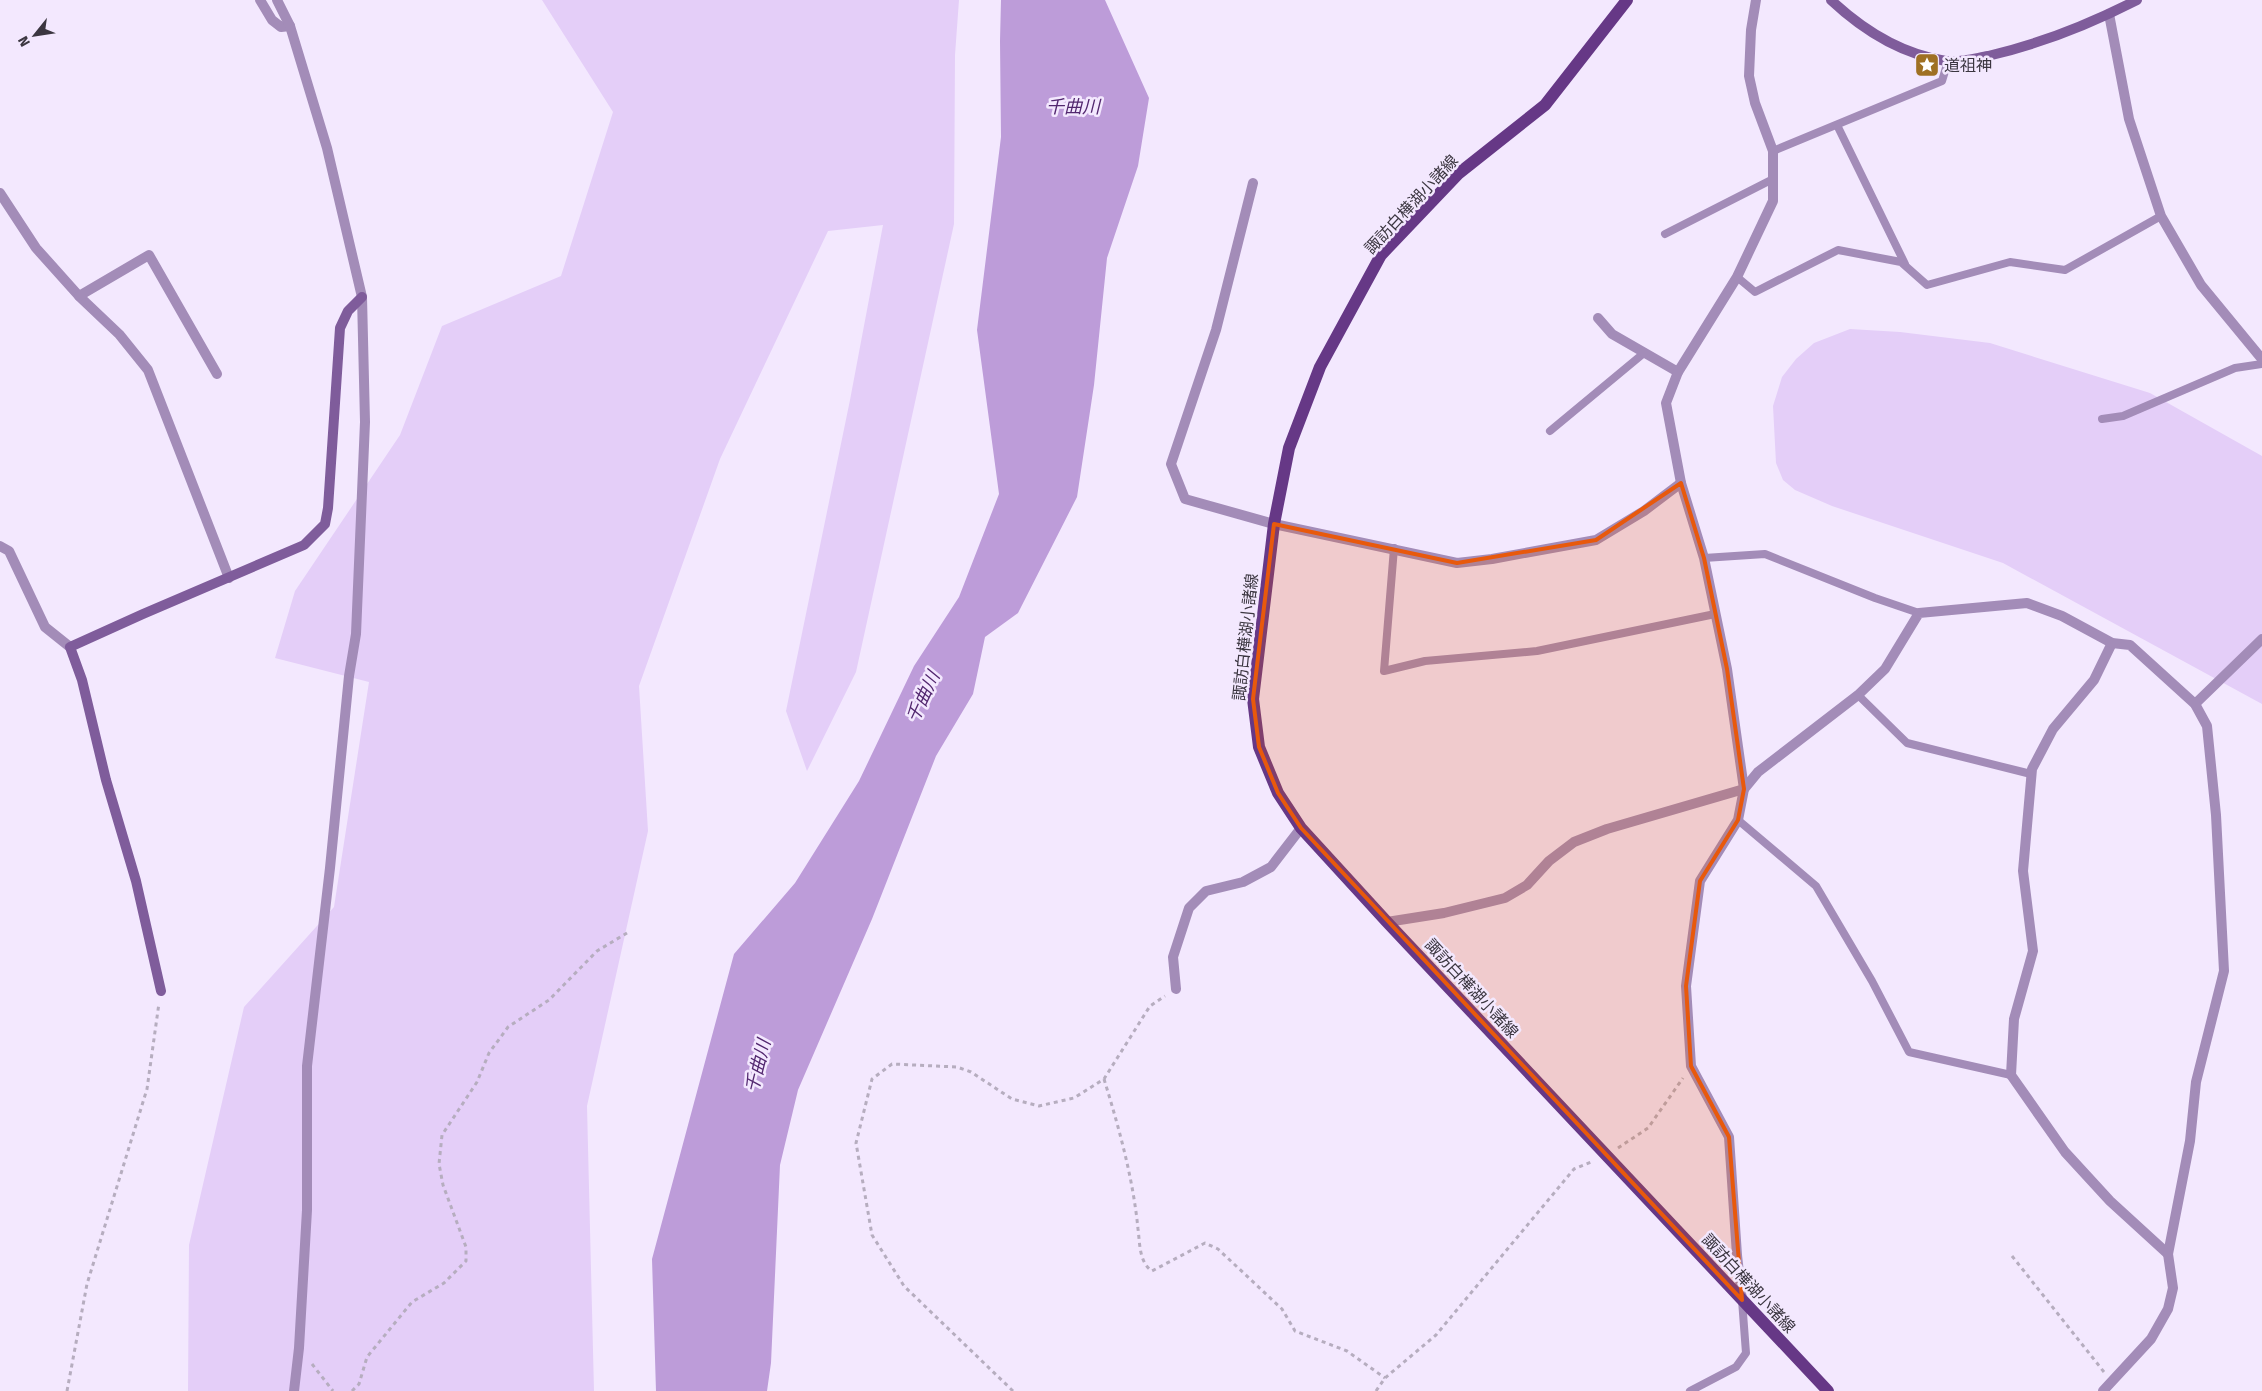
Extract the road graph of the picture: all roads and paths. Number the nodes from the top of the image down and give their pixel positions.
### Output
1 (260, 0) edge
2 (277, 0) edge
3 (1627, 0) edge
4 (1756, 0) edge
5 (1830, 0) edge
6 (2137, 0) edge
7 (2109, 14) junction
8 (290, 26) junction
9 (1948, 61) junction
10 (1836, 125) junction
11 (1773, 151) junction
12 (1773, 178) junction
13 (1253, 183) dead end
14 (0, 194) edge
15 (2161, 216) junction
16 (1665, 234) dead end
17 (1906, 266) junction
18 (1737, 277) junction
19 (80, 296) junction
20 (362, 297) junction
21 (1598, 318) dead end
22 (1644, 353) junction
23 (2262, 359) edge
24 (2262, 364) edge
25 (1678, 372) junction
26 (217, 374) dead end
27 (2102, 420) dead end
28 (1550, 431) dead end
29 (1681, 483) junction
30 (1274, 524) junction
31 (0, 546) edge
32 (1394, 548) junction
33 (1704, 558) junction
34 (229, 578) junction
35 (1919, 613) junction
36 (1715, 614) junction
37 (2262, 639) edge
38 (2112, 643) junction
39 (70, 647) junction
40 (1858, 696) junction
41 (2195, 704) junction
42 (2031, 774) junction
43 (1744, 789) junction
44 (1738, 820) junction
45 (1301, 828) junction
46 (1387, 922) junction
47 (627, 933) dead end
48 (1176, 989) joint
49 (161, 991) joint
50 (1691, 1066) junction
51 (2011, 1075) junction
52 (1104, 1080) junction
53 (1608, 1155) junction
54 (2168, 1254) junction
55 (2012, 1256) dead end
56 (1742, 1300) junction
57 (299, 1348) junction
58 (1385, 1378) junction
59 (2112, 1382) junction
60 (67, 1391) edge
61 (294, 1391) edge
62 (333, 1391) edge
63 (352, 1391) edge
64 (1013, 1391) edge
65 (1376, 1391) edge
66 (1690, 1391) edge
67 (1828, 1391) edge
68 (2103, 1391) edge

1 - 8 street
2 - 8 street
3 - 30 main road, 諏訪白樺湖小諸線
4 - 11 street
5 - 9 street
6 - 7 street
7 - 9 street
7 - 15 street
8 - 20 street
9 - 10 lane
10 - 11 lane
10 - 17 lane
11 - 12 street
12 - 16 lane
12 - 18 street
13 - 30 street
14 - 19 street
15 - 17 lane
15 - 23 street
17 - 18 lane
18 - 25 street
19 - 26 street
19 - 34 street
20 - 34 street
20 - 57 street
21 - 22 street
22 - 25 street
22 - 28 lane
24 - 27 lane
25 - 29 street
29 - 32 street
29 - 33 street
30 - 32 street
30 - 45 main road, 諏訪白樺湖小諸線
31 - 39 street
32 - 36 lane
33 - 35 lane
33 - 36 street
34 - 39 street
35 - 38 street
35 - 40 street
36 - 43 street
37 - 41 street
38 - 41 street
38 - 42 street
39 - 49 street
40 - 42 lane
40 - 43 street
41 - 54 street
42 - 51 street
43 - 44 street
43 - 46 street
44 - 50 street
44 - 51 lane
45 - 46 main road, 諏訪白樺湖小諸線
45 - 48 street
46 - 53 main road, 諏訪白樺湖小諸線
47 - 63 path
48 - 52 path
49 - 60 path
50 - 53 path
50 - 56 street
51 - 54 street
52 - 58 path
52 - 64 path
53 - 56 main road, 諏訪白樺湖小諸線
53 - 58 path
54 - 59 street
55 - 59 path
56 - 66 lane
56 - 67 main road, 諏訪白樺湖小諸線
57 - 61 street
57 - 62 path
58 - 65 path
59 - 68 street

